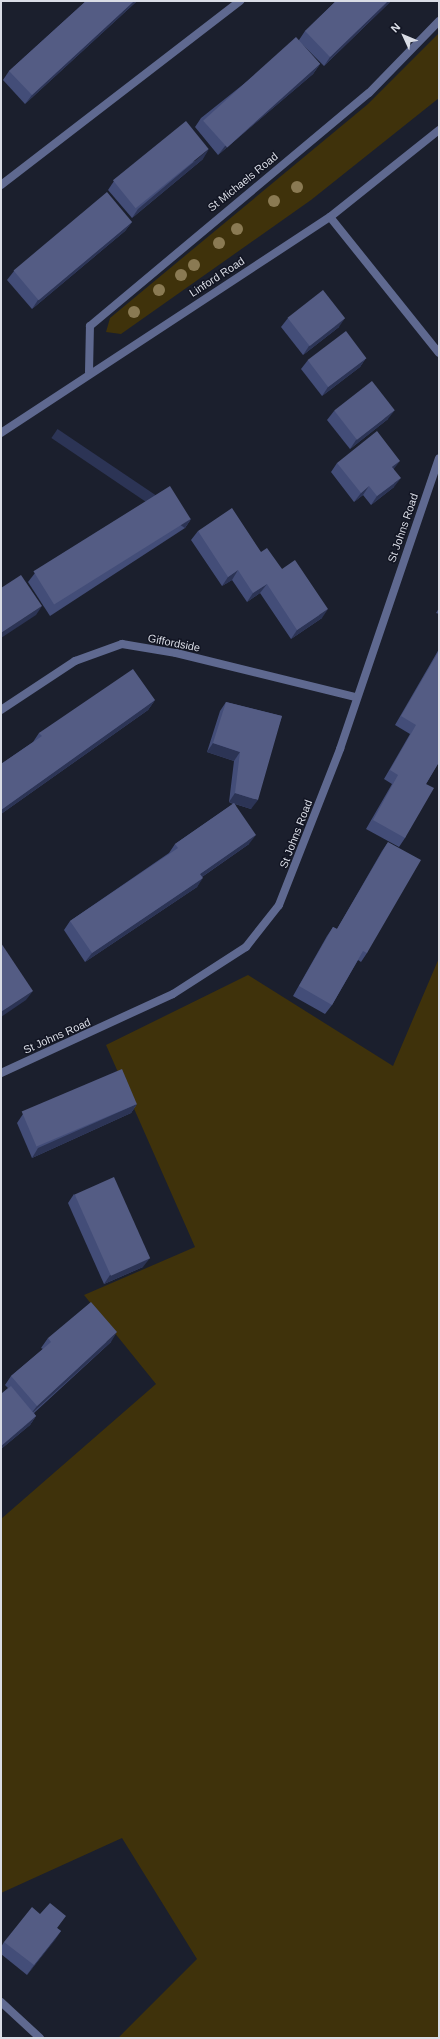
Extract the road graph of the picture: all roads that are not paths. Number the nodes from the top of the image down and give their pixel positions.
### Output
1 (240, 1) edge
2 (439, 21) edge
3 (439, 130) edge
4 (1, 185) edge
5 (330, 217) junction
6 (439, 353) edge
7 (89, 372) junction
8 (1, 433) edge
9 (439, 458) edge
10 (355, 697) junction
11 (1, 710) edge
12 (1, 1073) edge
13 (1, 2002) edge
14 (40, 2038) edge

1 - 4 street
2 - 7 street, St Michaels Road
3 - 5 street, Linford Road
5 - 6 street
5 - 7 street, Linford Road
7 - 8 street, Linford Road
9 - 10 street, St Johns Road
10 - 11 street, Giffordside
10 - 12 street, St Johns Road
13 - 14 street

